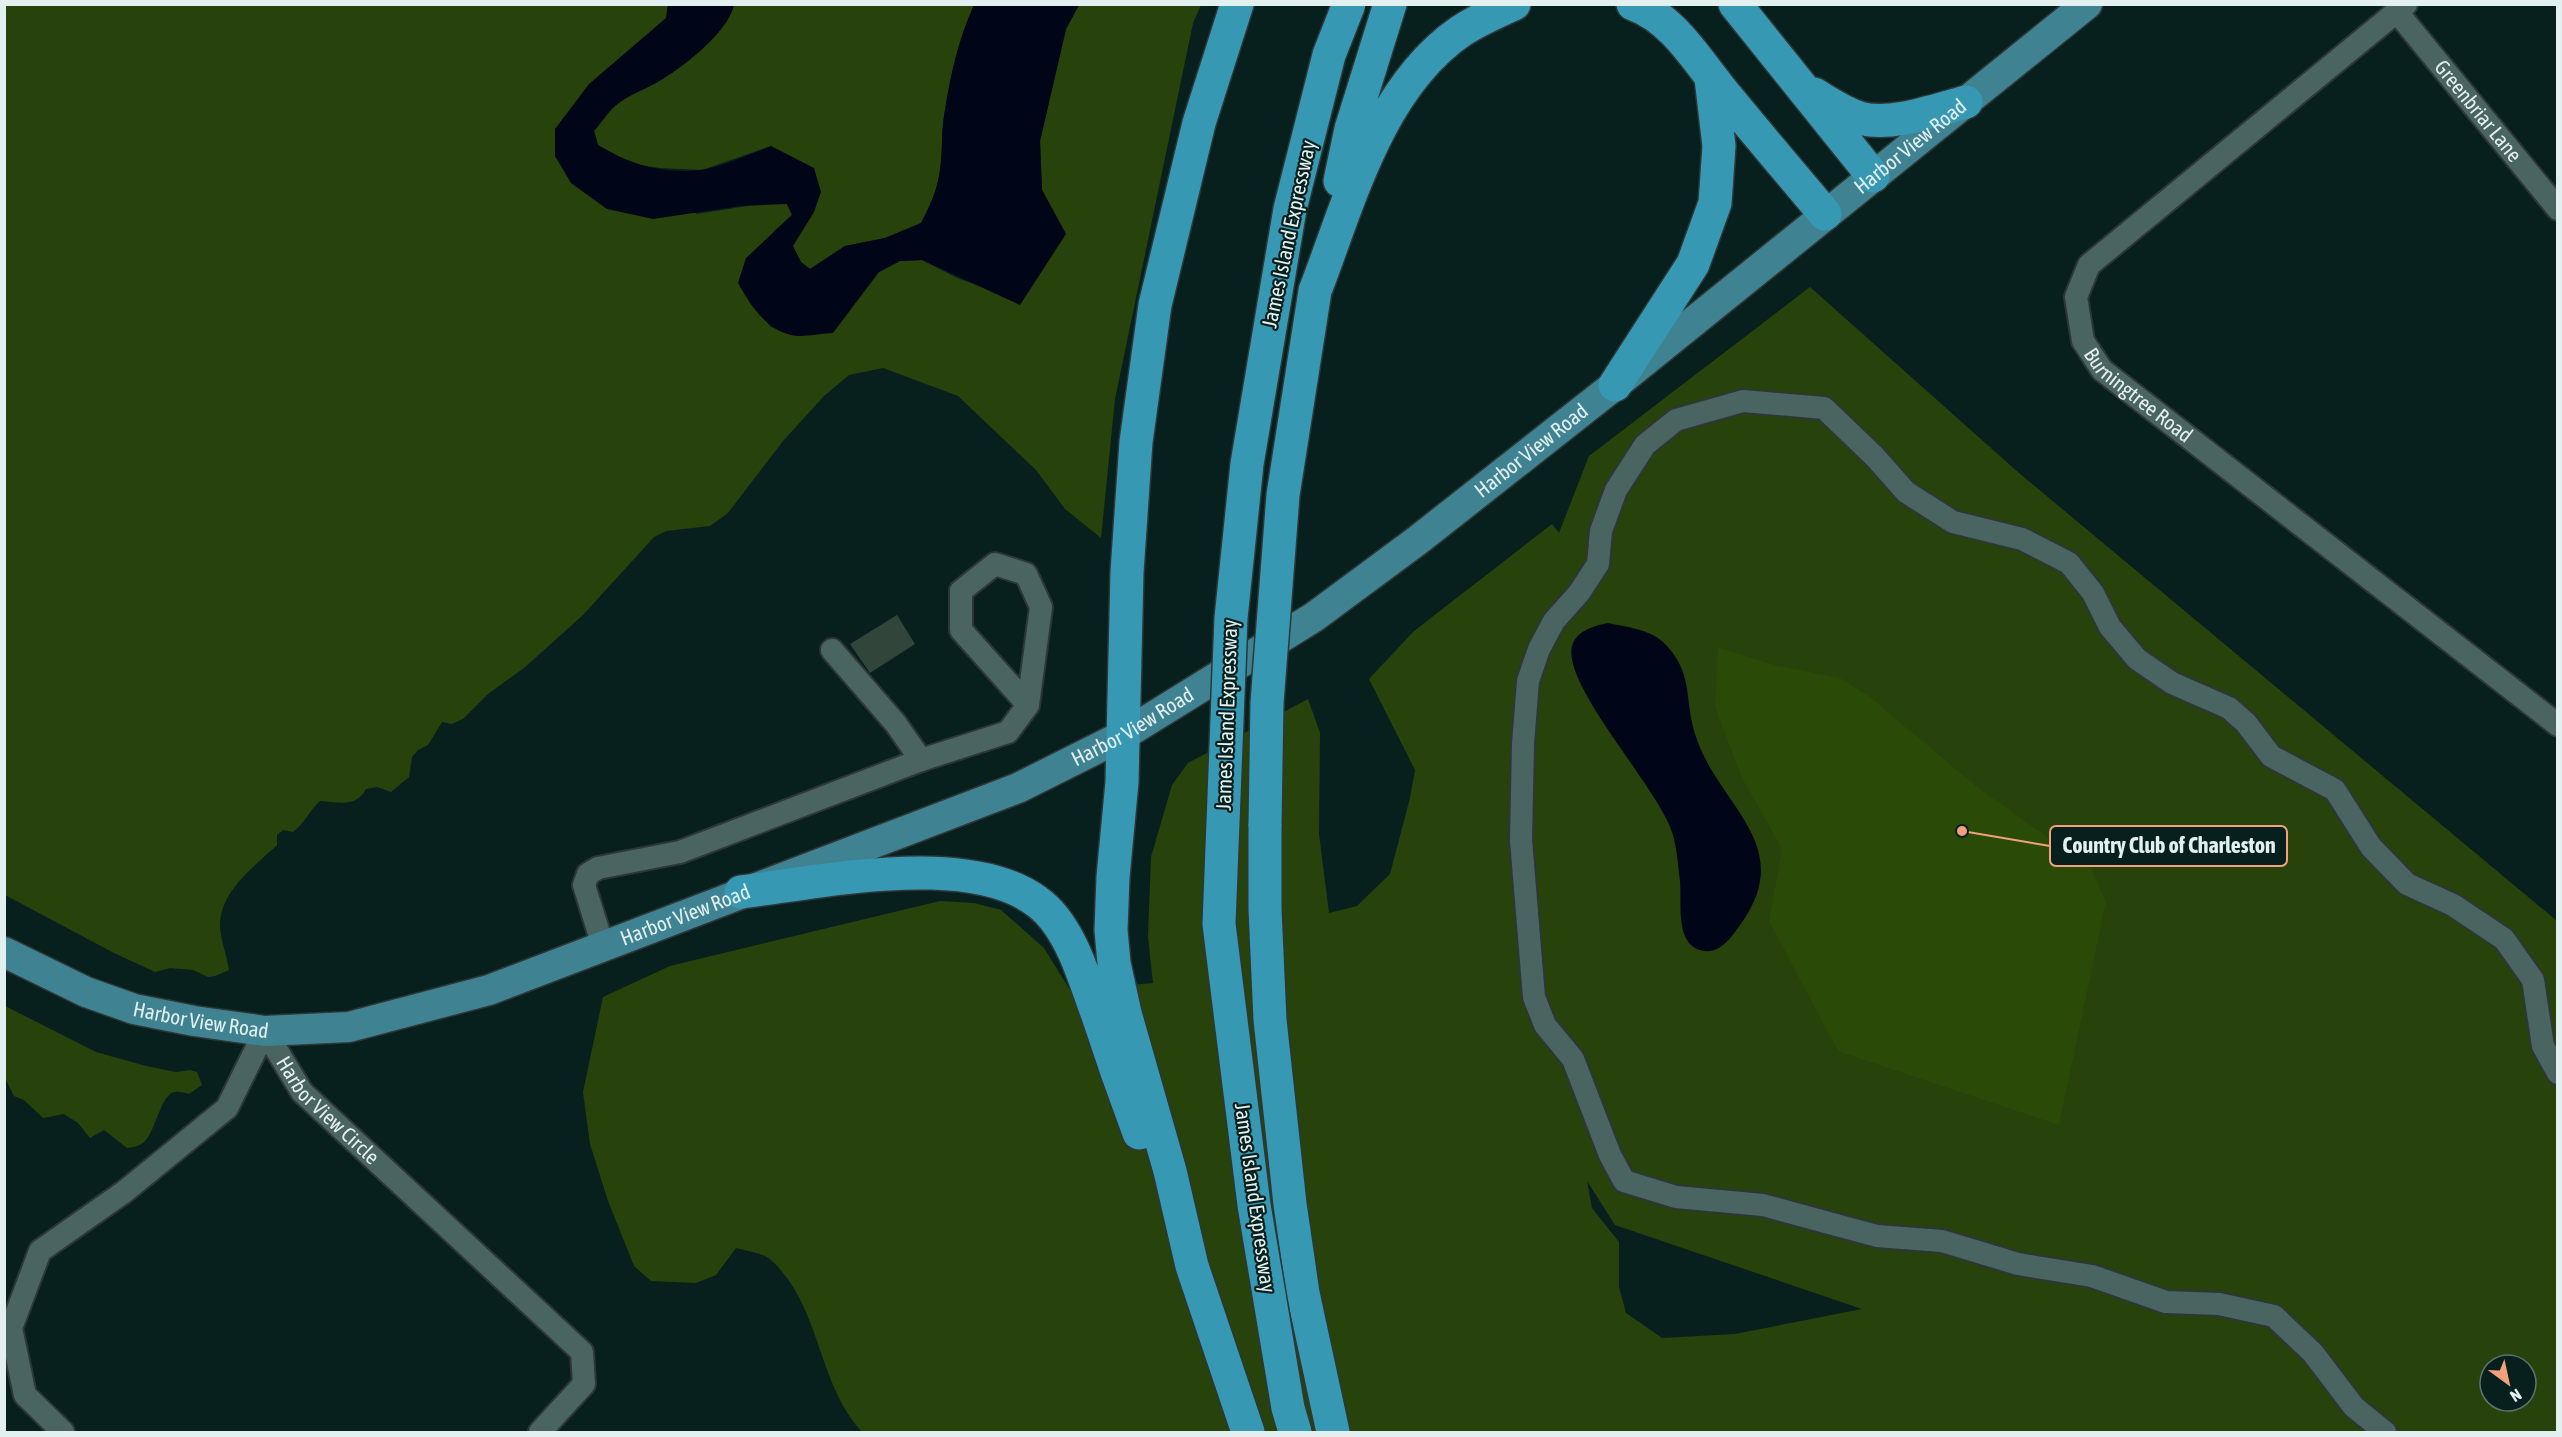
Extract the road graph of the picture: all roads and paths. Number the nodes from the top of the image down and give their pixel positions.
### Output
1 (1238, 4) edge
2 (1349, 4) edge
3 (1390, 4) edge
4 (1514, 4) edge
5 (1633, 4) edge
6 (1735, 4) edge
7 (2087, 4) edge
8 (2402, 8) edge
9 (1711, 78) junction
10 (1799, 84) junction
11 (1966, 102) junction
12 (1873, 176) junction
13 (2558, 209) edge
14 (1825, 214) junction
15 (1315, 291) junction
16 (1615, 384) junction
17 (832, 650) dead end
18 (1028, 705) junction
19 (2558, 725) edge
20 (1122, 736) junction
21 (921, 760) junction
22 (741, 892) junction
23 (603, 946) junction
24 (4, 951) edge
25 (265, 1031) junction
26 (2558, 1073) edge
27 (1192, 1266) junction
28 (63, 1432) edge
29 (540, 1432) edge
30 (1248, 1432) edge
31 (1295, 1432) edge
32 (1333, 1432) edge
33 (2385, 1432) edge

1 - 20 highway
2 - 31 highway, James Island Expressway, bridge
3 - 15 highway, James Island Expressway
4 - 15 highway
5 - 9 highway
6 - 10 highway
7 - 11 main road, Harbor View Road
8 - 13 street, Greenbriar Lane
8 - 19 street, Burningtree Road
9 - 14 highway
9 - 16 highway
10 - 11 highway
10 - 12 highway
11 - 12 main road, Harbor View Road
12 - 14 main road, Harbor View Road
14 - 16 main road, Harbor View Road
15 - 32 highway, James Island Expressway, bridge
16 - 20 main road, Harbor View Road
17 - 21 street
18 - 18 street
18 - 21 street
20 - 22 main road, Harbor View Road
20 - 27 highway
21 - 23 street
22 - 23 main road, Harbor View Road
22 - 27 highway
23 - 25 main road, Harbor View Road
24 - 25 main road, Harbor View Road
25 - 28 street, Harbor View Circle
25 - 29 street, Harbor View Circle
26 - 33 street
27 - 30 highway

